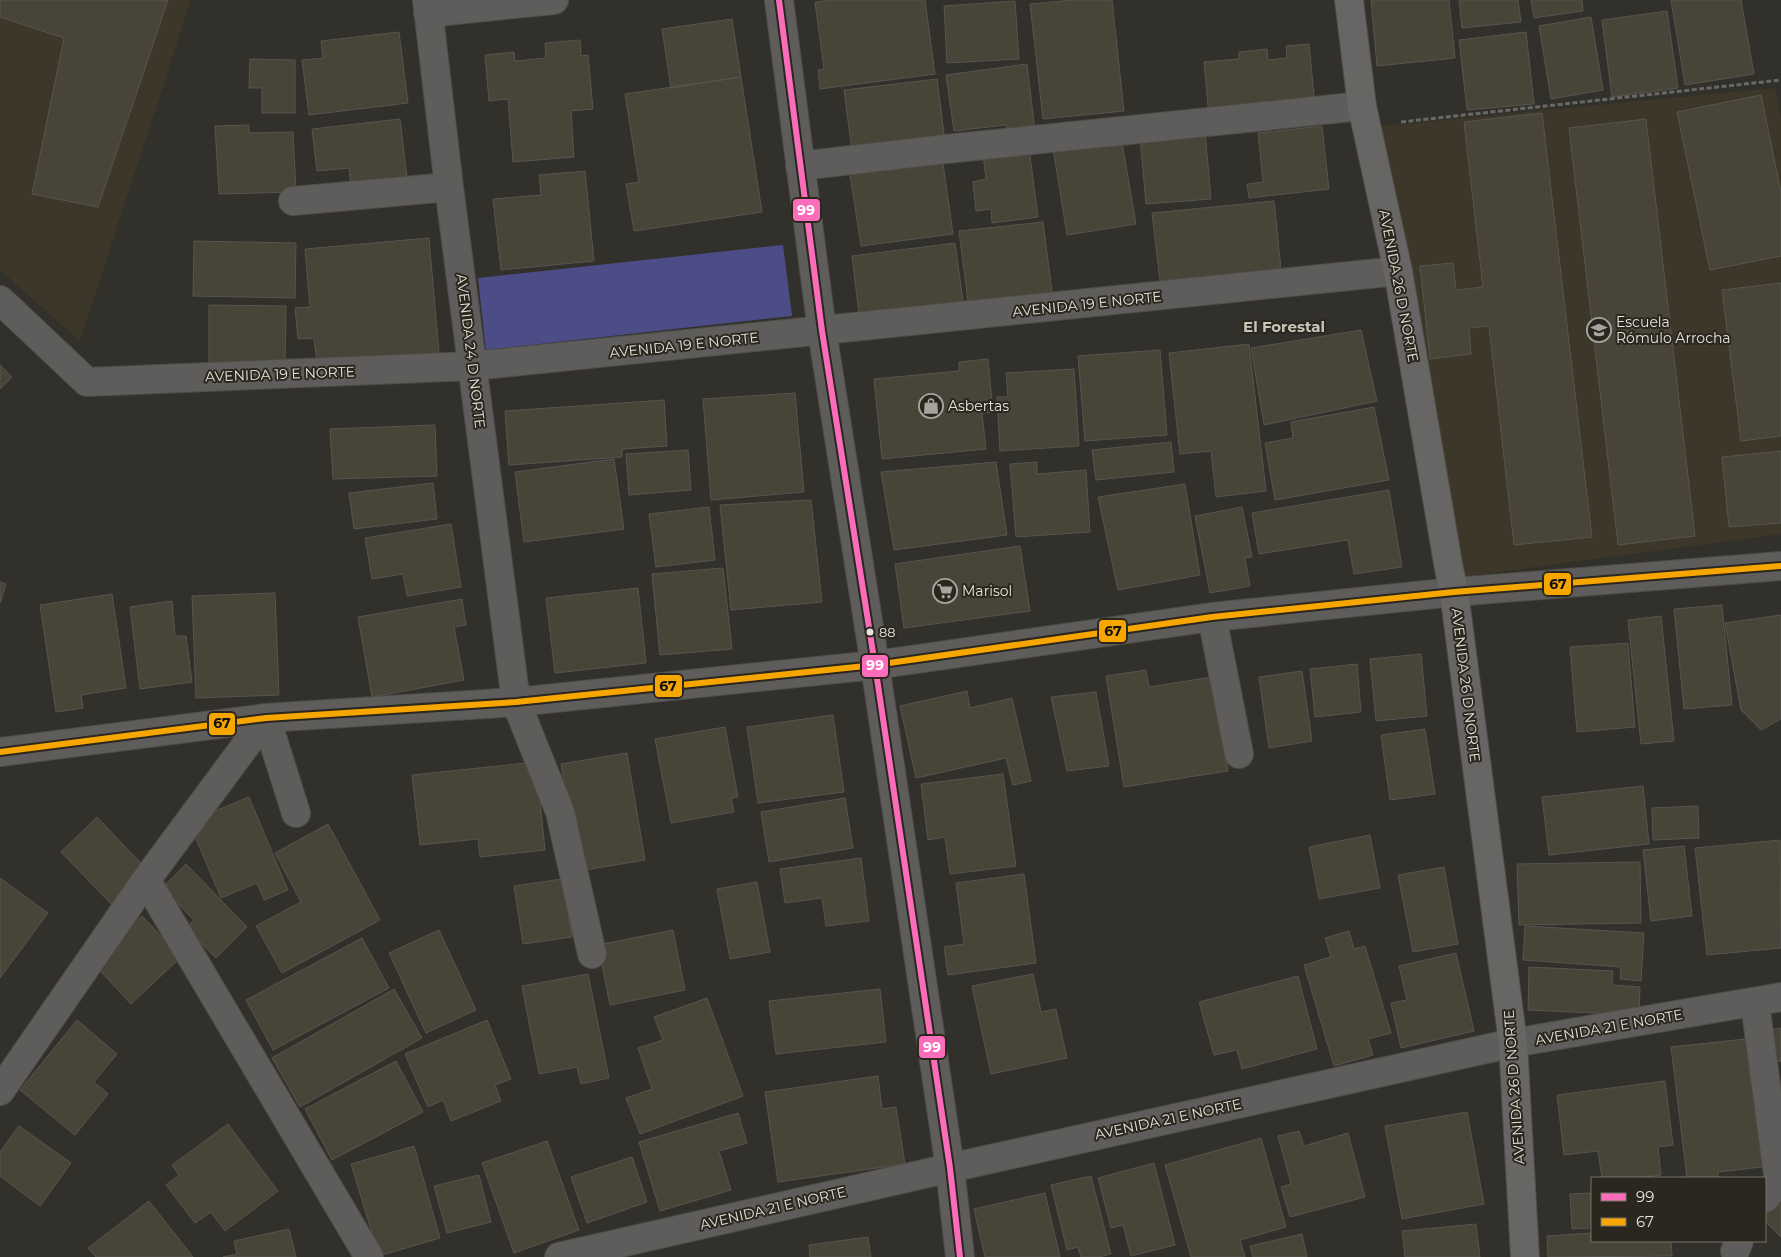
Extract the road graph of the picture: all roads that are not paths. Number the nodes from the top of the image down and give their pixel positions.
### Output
1 (554, 0) edge
2 (778, 0) edge
3 (1349, 0) edge
4 (428, 6) edge
5 (1364, 116) junction
6 (800, 166) junction
7 (449, 187) junction
8 (293, 201) dead end
9 (1398, 271) junction
10 (0, 300) edge
11 (822, 331) junction
12 (473, 366) junction
13 (1781, 566) edge
14 (1454, 592) junction
15 (1212, 617) junction
16 (875, 665) junction
17 (516, 702) junction
18 (266, 718) junction
19 (0, 752) edge
20 (1238, 754) dead end
21 (296, 813) dead end
22 (146, 880) junction
23 (592, 954) dead end
24 (1781, 998) edge
25 (1755, 1003) junction
26 (1513, 1043) junction
27 (0, 1091) edge
28 (950, 1168) junction
29 (1766, 1197) edge
30 (632, 1249) edge
31 (369, 1257) edge
32 (559, 1257) edge
33 (960, 1257) edge
34 (1525, 1257) edge

1 - 4 street
2 - 6 street
3 - 5 street, AVENIDA 26 D NORTE
4 - 7 street, AVENIDA 24 D NORTE
5 - 6 street
5 - 9 street, AVENIDA 26 D NORTE
6 - 11 street
7 - 8 street
7 - 12 street, AVENIDA 24 D NORTE
9 - 11 street, AVENIDA 19 E NORTE
9 - 14 street, AVENIDA 26 D NORTE
10 - 12 street, AVENIDA 19 E NORTE
11 - 12 street, AVENIDA 19 E NORTE
11 - 16 street
12 - 17 street, AVENIDA 24 D NORTE
13 - 14 street
14 - 15 street
14 - 26 street, AVENIDA 26 D NORTE
15 - 16 street
15 - 20 street
16 - 17 street
16 - 28 street
17 - 18 street
17 - 23 street, AVENIDA 24 D NORTE
18 - 19 street
18 - 21 street
18 - 22 street
22 - 27 street
22 - 31 street
24 - 25 street, AVENIDA 21 E NORTE
25 - 26 street, AVENIDA 21 E NORTE
25 - 29 street
26 - 28 street, AVENIDA 21 E NORTE
26 - 34 street, AVENIDA 26 D NORTE
28 - 30 street, AVENIDA 21 E NORTE
28 - 33 street
30 - 32 street, AVENIDA 21 E NORTE

